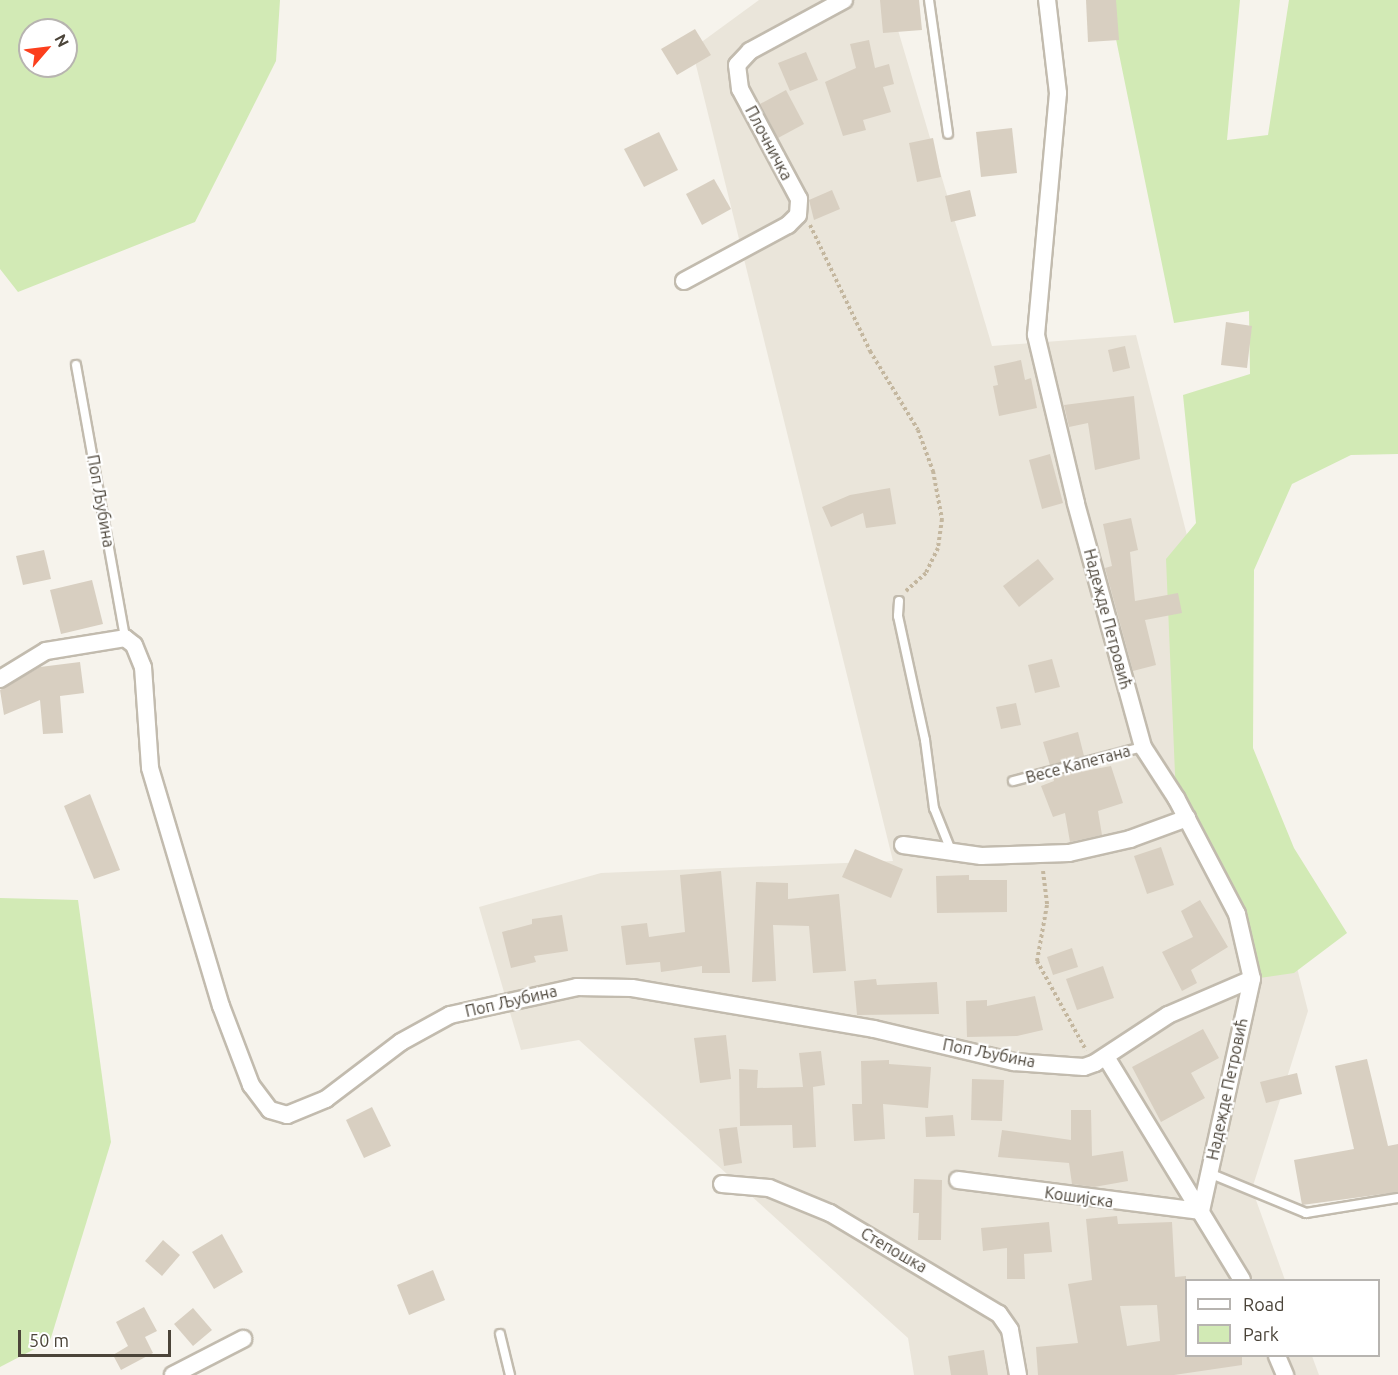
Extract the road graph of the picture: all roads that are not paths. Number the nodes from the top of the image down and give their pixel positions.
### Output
1 (844, 0) edge
2 (928, 0) edge
3 (1047, 0) edge
4 (948, 134) dead end
5 (684, 281) dead end
6 (76, 365) dead end
7 (899, 601) road end
8 (125, 638) junction
9 (0, 679) edge
10 (1143, 747) junction
11 (1013, 781) dead end
12 (1187, 818) junction
13 (903, 845) dead end
14 (952, 854) junction
15 (1251, 979) junction
16 (1100, 1060) junction
17 (1209, 1173) junction
18 (958, 1180) dead end
19 (722, 1184) dead end
20 (1398, 1198) edge
21 (1201, 1211) junction
22 (1241, 1279) edge
23 (500, 1334) dead end
24 (243, 1339) dead end
25 (1277, 1357) edge
26 (172, 1375) edge
27 (510, 1375) edge
28 (1018, 1375) edge
29 (1285, 1375) edge

1 - 5 street, Плочничка
2 - 4 lane
3 - 10 street, Надежде Петровић
6 - 8 lane, Поп Љубина
7 - 14 lane
8 - 9 street
8 - 16 street, Поп Љубина
10 - 11 lane, Весе Капетана
10 - 12 street, Надежде Петровић
12 - 14 street
12 - 15 street, Надежде Петровић
13 - 14 street
15 - 16 street, Поп Љубина
15 - 17 street, Надежде Петровић
16 - 21 street
17 - 20 lane
17 - 21 street, Надежде Петровић
18 - 21 street, Кошијска
19 - 28 street, Степошка
21 - 22 street
23 - 27 lane
24 - 26 street
25 - 29 street

